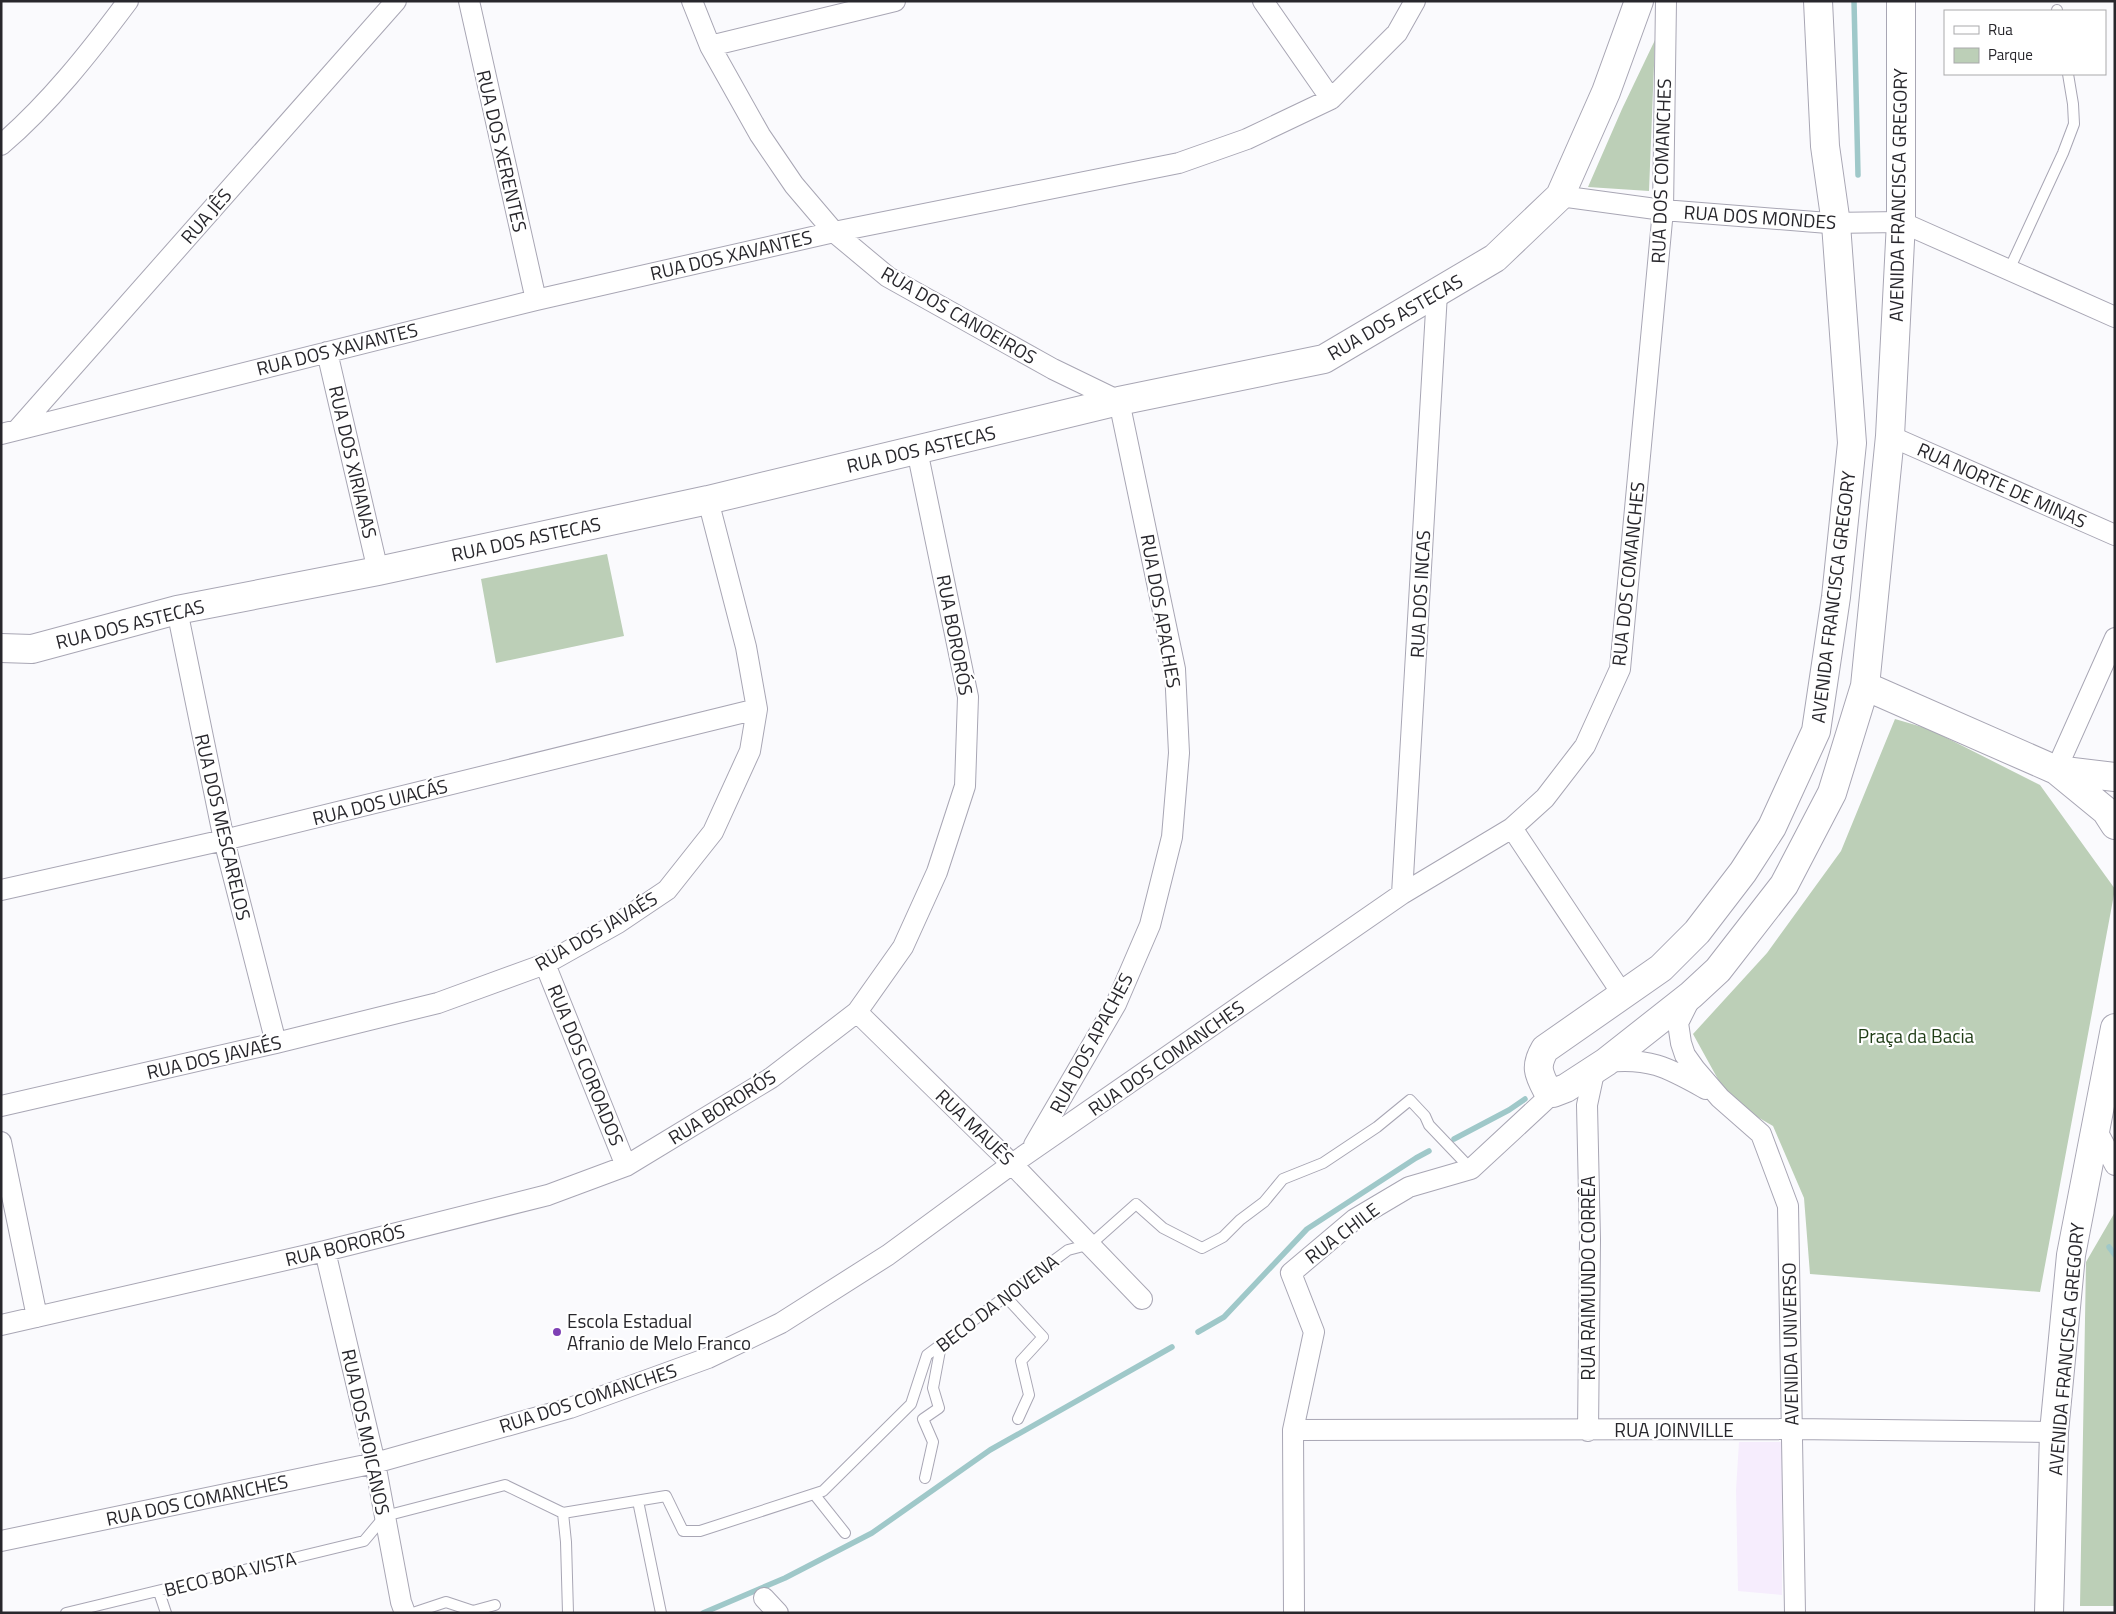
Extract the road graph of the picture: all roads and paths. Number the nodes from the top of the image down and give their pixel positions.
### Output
1 (128, 1) edge
2 (396, 1) edge
3 (468, 1) edge
4 (692, 1) edge
5 (895, 1) edge
6 (1263, 1) edge
7 (1414, 1) edge
8 (1639, 1) edge
9 (1666, 1) edge
10 (1818, 1) edge
11 (1901, 1) edge
12 (710, 46) junction
13 (2068, 75) edge
14 (1331, 99) junction
15 (1, 145) edge
16 (1560, 196) junction
17 (1663, 210) junction
18 (1902, 222) junction
19 (1836, 224) junction
20 (834, 232) junction
21 (2009, 270) junction
22 (1437, 293) junction
23 (536, 300) junction
24 (2115, 317) edge
25 (327, 352) junction
26 (1119, 401) junction
27 (9, 432) edge
28 (1890, 436) junction
29 (917, 450) junction
30 (708, 500) junction
31 (2115, 535) edge
32 (378, 571) junction
33 (177, 610) junction
34 (2115, 638) edge
35 (1, 648) edge
36 (32, 649) junction
37 (1, 659) edge
38 (1865, 686) junction
39 (757, 709) junction
40 (2056, 770) junction
41 (2115, 777) edge
42 (2115, 825) edge
43 (1512, 828) junction
44 (224, 840) junction
45 (1, 890) edge
46 (1402, 894) junction
47 (546, 964) junction
48 (1623, 995) junction
49 (1692, 995) junction
50 (856, 1012) junction
51 (2115, 1028) edge
52 (276, 1043) junction
53 (1601, 1065) junction
54 (1560, 1090) junction
55 (1720, 1098) junction
56 (1, 1106) edge
57 (1587, 1125) junction
58 (2095, 1127) junction
59 (1, 1142) edge
60 (1031, 1152) junction
61 (1012, 1164) junction
62 (2115, 1165) edge
63 (626, 1166) junction
64 (1471, 1169) junction
65 (1091, 1244) junction
66 (325, 1251) junction
67 (1006, 1297) junction
68 (1142, 1299) dead end
69 (37, 1317) junction
70 (1, 1325) edge
71 (941, 1345) junction
72 (1018, 1419) dead end
73 (1792, 1429) junction
74 (1293, 1430) junction
75 (1588, 1431) junction
76 (2054, 1432) junction
77 (375, 1463) junction
78 (925, 1478) dead end
79 (814, 1494) junction
80 (638, 1501) junction
81 (563, 1513) junction
82 (385, 1516) junction
83 (845, 1534) dead end
84 (1, 1541) edge
85 (159, 1592) junction
86 (764, 1598) dead end
87 (495, 1605) dead end
88 (66, 1613) edge
89 (166, 1613) edge
90 (405, 1613) edge
91 (413, 1613) edge
92 (568, 1613) edge
93 (661, 1613) edge
94 (778, 1613) edge
95 (1294, 1613) edge
96 (1795, 1613) edge
97 (2049, 1613) edge

1 - 15 street
2 - 27 street, RUA JÊS
3 - 23 street, RUA DOS XERENTES
4 - 12 street, RUA DOS CANOEIROS
5 - 12 street
6 - 14 street
7 - 14 street, RUA DOS XAVANTES
8 - 16 street, RUA DOS ASTECAS
9 - 17 street, RUA DOS COMANCHES
10 - 19 street, AVENIDA FRANCISCA GREGORY
11 - 18 street, AVENIDA FRANCISCA GREGORY
12 - 20 street, RUA DOS CANOEIROS
13 - 21 lane
14 - 20 street, RUA DOS XAVANTES
16 - 17 street, RUA DOS MONDES
16 - 22 street, RUA DOS ASTECAS
17 - 19 street, RUA DOS MONDES
17 - 43 street, RUA DOS COMANCHES
18 - 19 street, RUA DOS MONDES
18 - 21 street
18 - 28 street, AVENIDA FRANCISCA GREGORY
19 - 48 street, AVENIDA FRANCISCA GREGORY
20 - 23 street, RUA DOS XAVANTES
20 - 26 street, RUA DOS CANOEIROS
21 - 24 street
22 - 26 street, RUA DOS ASTECAS
22 - 46 street, RUA DOS INCAS
23 - 25 street, RUA DOS XAVANTES
25 - 27 street, RUA DOS XAVANTES
25 - 32 street, RUA DOS XIRIANAS
26 - 29 street, RUA DOS ASTECAS
26 - 60 street, RUA DOS APACHES
28 - 31 street, RUA NORTE DE MINAS
28 - 38 street, AVENIDA FRANCISCA GREGORY
29 - 30 street, RUA DOS ASTECAS
29 - 50 street, RUA BORORÓS
30 - 32 street, RUA DOS ASTECAS
30 - 39 street, RUA DOS JAVAÉS
32 - 33 street, RUA DOS ASTECAS
33 - 36 street, RUA DOS ASTECAS
33 - 44 street, RUA DOS MESCARELOS
34 - 40 street
35 - 36 street, RUA DOS ASTECAS
36 - 37 street
38 - 40 street
38 - 49 street, AVENIDA FRANCISCA GREGORY
39 - 44 street, RUA DOS UIACÁS
39 - 47 street, RUA DOS JAVAÉS
40 - 41 street
40 - 42 street
43 - 46 street, RUA DOS COMANCHES
43 - 48 street
44 - 45 street, RUA DOS UIACÁS
44 - 52 street, RUA DOS MESCARELOS
46 - 60 street, RUA DOS COMANCHES
47 - 52 street, RUA DOS JAVAÉS
47 - 63 street, RUA DOS COROADOS
48 - 54 street, AVENIDA FRANCISCA GREGORY
49 - 53 street, AVENIDA FRANCISCA GREGORY
49 - 55 street
50 - 61 street, RUA MAUÊS
50 - 63 street, RUA BORORÓS
51 - 58 street, AVENIDA FRANCISCA GREGORY
52 - 56 street, RUA DOS JAVAÉS
53 - 54 street, AVENIDA FRANCISCA GREGORY
53 - 55 street
53 - 57 street, RUA RAIMUNDO CORRÊA
54 - 57 street, RUA RAIMUNDO CORRÊA
54 - 64 street, RUA CHILE
55 - 73 street, AVENIDA UNIVERSO
57 - 75 street, RUA RAIMUNDO CORRÊA
58 - 62 street
58 - 76 street, AVENIDA FRANCISCA GREGORY
59 - 69 street
60 - 61 street, RUA DOS COMANCHES
61 - 65 street, RUA MAUÊS
61 - 77 street, RUA DOS COMANCHES
63 - 66 street, RUA BORORÓS
64 - 65 lane
64 - 74 street, RUA CHILE
65 - 67 lane, BECO DA NOVENA
65 - 68 street, RUA MAUÊS
66 - 69 street, RUA BORORÓS
66 - 77 street, RUA DOS MOICANOS
67 - 71 lane, BECO DA NOVENA
67 - 72 lane
69 - 70 street, RUA BORORÓS
71 - 78 lane
71 - 79 lane, BECO DA NOVENA
73 - 75 street, RUA JOINVILLE
73 - 76 street, RUA JOINVILLE
73 - 96 street, AVENIDA UNIVERSO
74 - 75 street, RUA JOINVILLE
74 - 95 street
76 - 97 street, AVENIDA FRANCISCA GREGORY
77 - 82 street, RUA DOS MOICANOS
77 - 84 street, RUA DOS COMANCHES
79 - 80 lane, BECO DA NOVENA
79 - 83 lane
80 - 81 lane, BECO DA NOVENA
80 - 93 lane
81 - 82 lane
81 - 92 lane
82 - 85 lane, BECO BOA VISTA
82 - 90 street, RUA DOS MOICANOS
85 - 88 lane, BECO BOA VISTA
85 - 89 lane
86 - 94 street
87 - 91 lane

